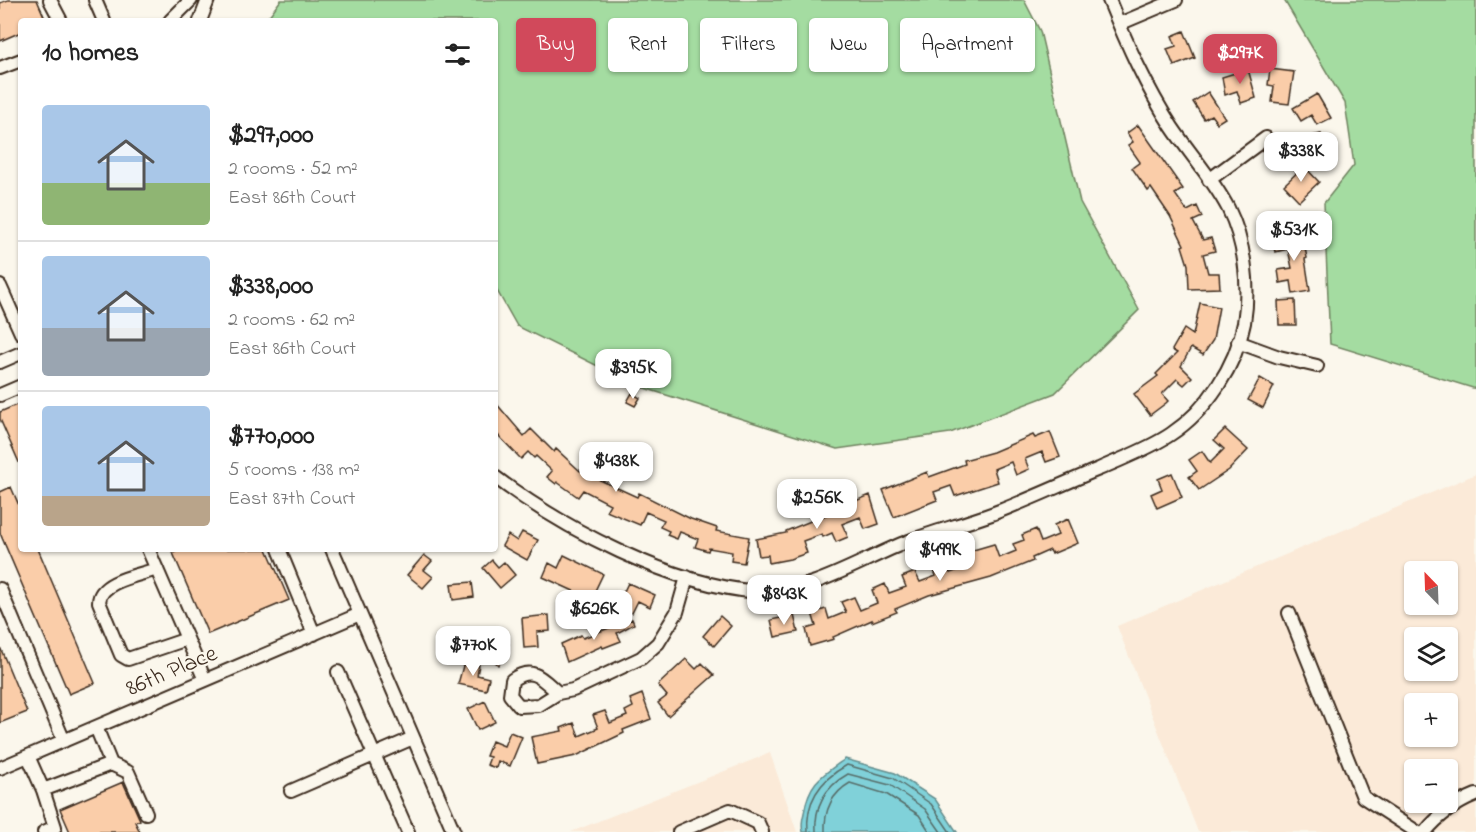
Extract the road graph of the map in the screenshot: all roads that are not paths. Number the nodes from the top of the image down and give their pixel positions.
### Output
1 (50, 0) edge
2 (95, 0) edge
3 (191, 0) edge
4 (208, 0) edge
5 (1109, 0) edge
6 (1176, 0) edge
7 (59, 18) edge
8 (103, 18) edge
9 (173, 18) edge
10 (201, 18) edge
11 (1119, 24) junction
12 (18, 61) edge
13 (0, 68) edge
14 (1266, 138) dead end
15 (1209, 180) junction
16 (0, 286) edge
17 (18, 326) edge
18 (1238, 342) junction
19 (18, 354) edge
20 (0, 362) edge
21 (1317, 366) dead end
22 (18, 387) edge
23 (0, 395) edge
24 (498, 481) edge
25 (149, 552) edge
26 (280, 552) edge
27 (333, 552) edge
28 (157, 569) junction
29 (687, 577) junction
30 (0, 589) edge
31 (1289, 613) dead end
32 (360, 614) junction
33 (314, 634) junction
34 (187, 639) junction
35 (338, 672) dead end
36 (205, 680) junction
37 (558, 693) dead end
38 (96, 727) junction
39 (413, 738) junction
40 (64, 741) junction
41 (375, 754) junction
42 (28, 756) junction
43 (111, 764) junction
44 (0, 766) edge
45 (43, 790) junction
46 (291, 791) dead end
47 (1476, 795) edge
48 (146, 813) dead end
49 (44, 832) edge
50 (408, 832) edge
51 (454, 832) edge
52 (679, 832) edge
53 (762, 832) edge
54 (1417, 832) edge
55 (1425, 832) edge

1 - 7 street
2 - 8 street
3 - 9 street
4 - 10 street
5 - 11 street
6 - 11 street
11 - 15 street
12 - 13 street
14 - 15 street
15 - 18 street
16 - 17 street
18 - 21 street
18 - 29 street
19 - 20 street
22 - 23 street
24 - 29 street
25 - 28 street
26 - 33 street
27 - 32 street
28 - 34 street
28 - 34 street
29 - 37 street
30 - 40 street
31 - 54 street
32 - 33 street, 86th Place
32 - 39 street
33 - 36 street, 86th Place
34 - 36 street
35 - 41 street
36 - 38 street, 86th Place
38 - 40 street, 86th Place
38 - 43 street
39 - 41 street
39 - 51 street
40 - 42 street, 86th Place
41 - 46 street
41 - 50 street
42 - 44 street, 86th Place
42 - 45 street
43 - 45 street
43 - 48 street
45 - 49 street
47 - 55 street
52 - 53 street

